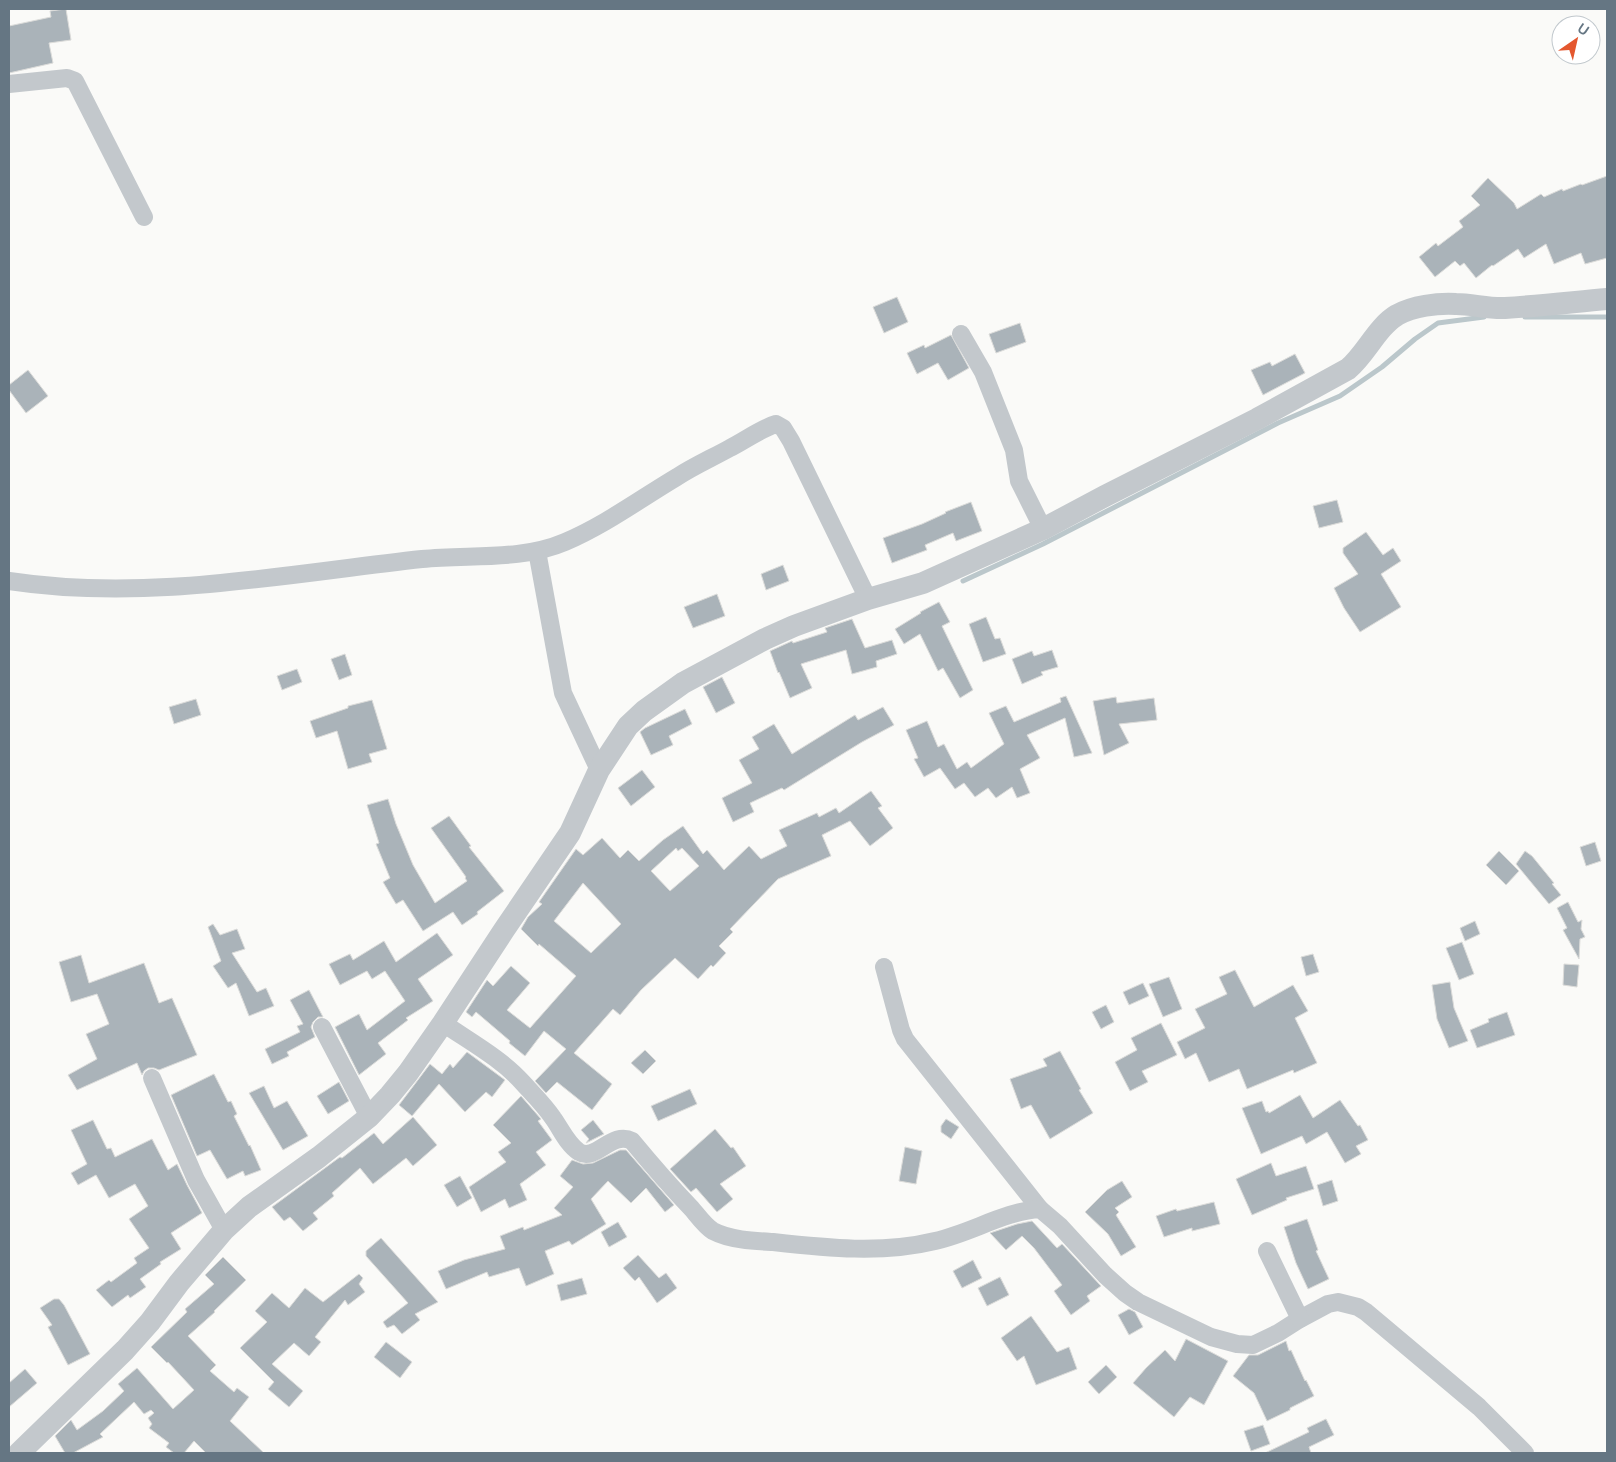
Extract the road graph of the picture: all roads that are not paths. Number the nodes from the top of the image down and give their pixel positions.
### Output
1 (9, 84) edge
2 (144, 217) dead end
3 (1607, 299) edge
4 (961, 334) dead end
5 (1043, 529) junction
6 (537, 552) junction
7 (9, 581) edge
8 (868, 599) junction
9 (599, 770) junction
10 (884, 967) dead end
11 (443, 1023) junction
12 (322, 1028) dead end
13 (152, 1078) dead end
14 (369, 1117) junction
15 (1040, 1209) junction
16 (224, 1230) junction
17 (1268, 1251) dead end
18 (1300, 1318) junction
19 (19, 1453) edge
20 (1525, 1453) edge

1 - 2 street
3 - 5 street
4 - 5 street
5 - 8 street
6 - 7 street
6 - 8 street
6 - 9 street
8 - 9 street
9 - 11 street
10 - 15 street
11 - 14 street
11 - 15 street
12 - 14 street
13 - 16 street
14 - 16 street
15 - 18 street
16 - 19 street
17 - 18 street
18 - 20 street

